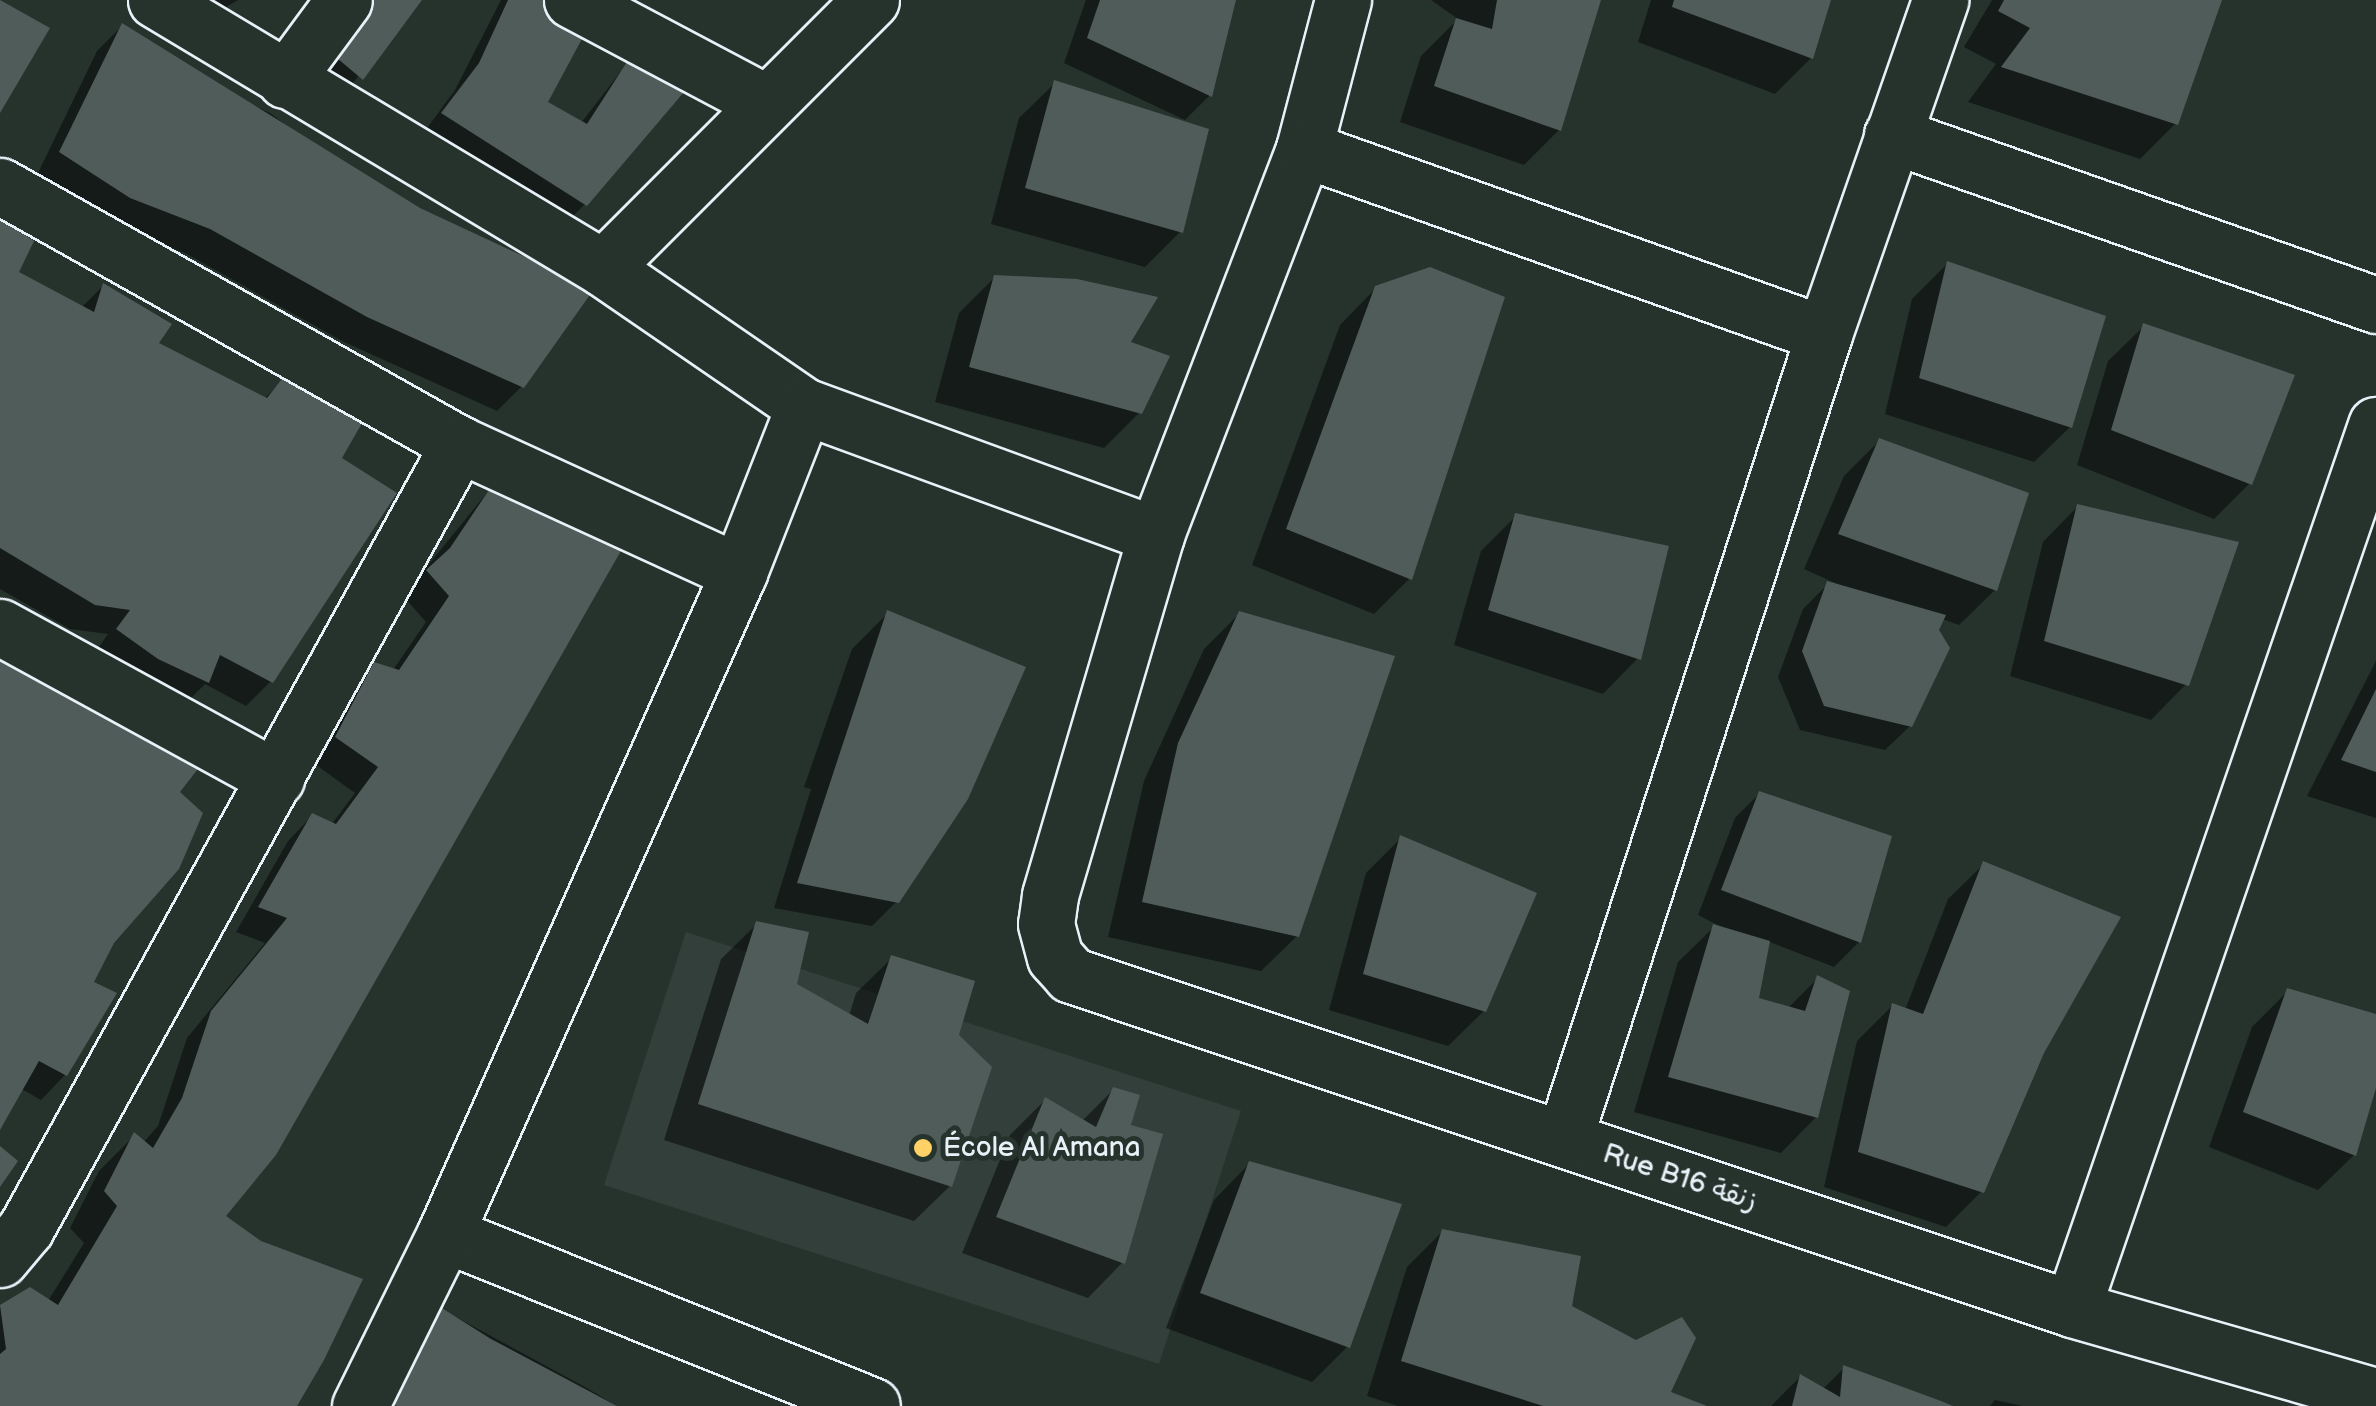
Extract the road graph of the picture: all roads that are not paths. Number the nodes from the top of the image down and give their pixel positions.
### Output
1 (156, 0) edge
2 (344, 0) edge
3 (572, 0) edge
4 (870, 0) edge
5 (1344, 0) edge
6 (1940, 0) edge
7 (286, 80) junction
8 (763, 101) junction
9 (1892, 135) junction
10 (1304, 148) junction
11 (0, 186) edge
12 (604, 268) junction
13 (2376, 306) edge
14 (1824, 334) junction
15 (804, 406) junction
16 (2376, 425) edge
17 (459, 444) junction
18 (2364, 506) edge
19 (1156, 535) junction
20 (739, 572) junction
21 (0, 627) edge
22 (276, 778) junction
23 (1564, 1139) junction
24 (446, 1234) junction
25 (0, 1259) edge
26 (2072, 1309) junction
27 (2376, 1396) edge
28 (360, 1406) edge
29 (872, 1406) edge

1 - 7 street
2 - 7 street
3 - 8 street
4 - 8 street
5 - 10 street, Rue B16 زنقة
6 - 9 street
7 - 12 street
8 - 12 street
9 - 13 street
9 - 14 street
10 - 14 street
10 - 19 street, Rue B16 زنقة
11 - 17 street
12 - 15 street
14 - 23 street
15 - 19 street
15 - 20 street
16 - 18 street
17 - 20 street
17 - 22 street
18 - 26 street
19 - 23 street, Rue B16 زنقة
20 - 24 street
21 - 22 street
22 - 25 street
23 - 26 street, Rue B16 زنقة
24 - 28 street
24 - 29 street
26 - 27 street, Rue B16 زنقة

